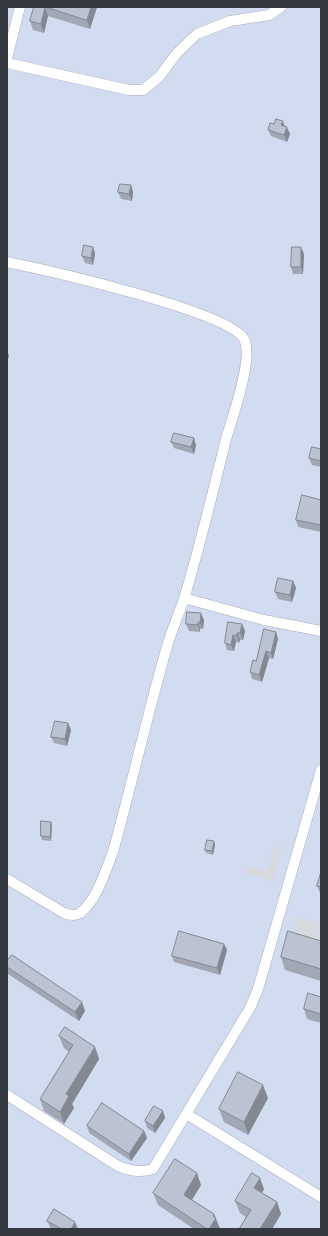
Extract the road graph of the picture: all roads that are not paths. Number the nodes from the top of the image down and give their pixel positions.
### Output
1 (20, 7) edge
2 (281, 7) edge
3 (7, 58) edge
4 (7, 63) edge
5 (7, 262) edge
6 (184, 598) junction
7 (321, 631) edge
8 (321, 770) edge
9 (7, 879) edge
10 (7, 1095) edge
11 (188, 1115) junction
12 (321, 1197) edge

1 - 3 street
2 - 4 street
5 - 6 street
6 - 7 street
6 - 9 street
8 - 11 street
10 - 11 street
11 - 12 street

